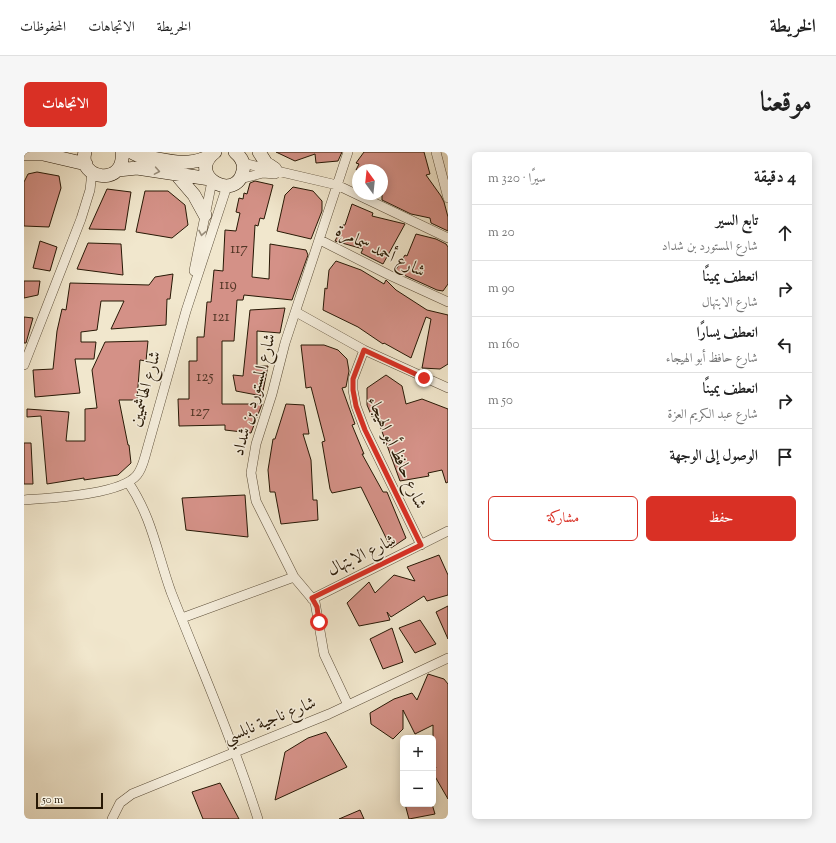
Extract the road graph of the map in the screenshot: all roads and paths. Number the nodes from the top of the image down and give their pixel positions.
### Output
1 (122, 152) edge
2 (132, 152) edge
3 (259, 152) edge
4 (348, 152) edge
5 (436, 152) edge
6 (213, 153) edge
7 (24, 154) edge
8 (241, 157) edge
9 (88, 163) edge
10 (275, 169) junction
11 (112, 173) junction
12 (176, 174) junction
13 (295, 174) junction
14 (240, 179) junction
15 (211, 180) junction
16 (337, 185) junction
17 (227, 186) junction
18 (90, 190) junction
19 (448, 198) edge
20 (205, 215) junction
21 (448, 238) edge
22 (320, 240) junction
23 (448, 302) edge
24 (186, 311) junction
25 (296, 312) junction
26 (364, 350) junction
27 (24, 366) edge
28 (448, 387) edge
29 (128, 482) junction
30 (24, 500) edge
31 (448, 531) edge
32 (421, 545) junction
33 (294, 577) junction
34 (312, 598) junction
35 (182, 618) junction
36 (447, 662) edge
37 (348, 705) junction
38 (236, 752) junction
39 (112, 819) edge
40 (258, 819) edge

1 - 11 main road
2 - 6 main road
3 - 10 main road
4 - 16 street, شارع المستورد بن شداد
5 - 19 street
6 - 15 main road
7 - 9 main road
8 - 10 street
8 - 14 main road
9 - 11 main road
9 - 18 street
10 - 13 street
11 -> 12 main road
11 - 18 street
12 - 15 main road
12 - 20 main road
13 - 14 street
13 - 16 street
14 - 17 main road
15 - 17 main road
15 - 20 street, شارع الهاشميين
16 - 21 street
16 - 22 street, شارع المستورد بن شداد
17 - 24 street, شارع الهاشميين
18 - 27 street
20 -> 24 street, شارع الهاشميين
22 - 23 street, شارع أحمد سمامرة
22 - 25 street, شارع المستورد بن شداد
24 - 29 street, شارع الهاشميين
25 - 26 street
25 - 33 street, شارع المستورد بن شداد
26 - 28 street
26 - 32 street, شارع حافظ أبو الهيجاء
29 - 30 street
29 - 35 street
31 - 32 street, شارع الابتهال
32 - 34 street, شارع الابتهال
33 - 34 street, شارع المستورد بن شداد
33 - 35 street
34 - 37 street, شارع المستورد بن شداد
35 - 38 street
36 - 37 street, شارع ناجية نابلسي
37 - 38 street, شارع ناجية نابلسي
38 - 39 street, شارع ناجية نابلسي
38 - 40 street

